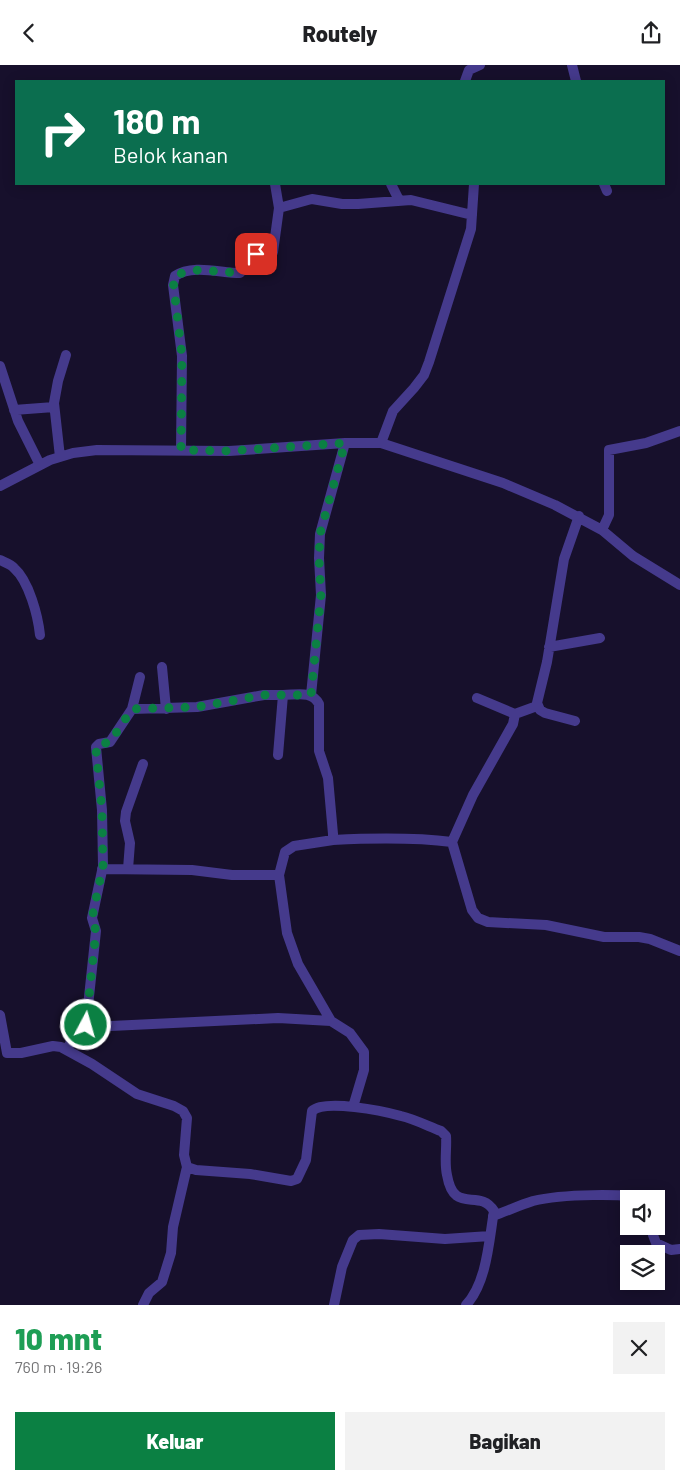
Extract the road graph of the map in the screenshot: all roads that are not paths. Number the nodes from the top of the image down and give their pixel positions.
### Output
1 (480, 65) edge
2 (572, 65) edge
3 (465, 80) edge
4 (576, 80) edge
5 (275, 185) edge
6 (392, 185) edge
7 (474, 185) edge
8 (399, 200) junction
9 (279, 208) junction
10 (472, 215) junction
11 (66, 355) dead end
12 (0, 366) edge
13 (54, 407) junction
14 (14, 410) junction
15 (680, 431) edge
16 (345, 443) junction
17 (381, 443) junction
18 (181, 450) junction
19 (60, 457) junction
20 (40, 465) junction
21 (0, 486) edge
22 (579, 516) junction
23 (602, 530) junction
24 (0, 560) edge
25 (678, 581) edge
26 (40, 635) dead end
27 (600, 638) dead end
28 (549, 647) junction
29 (162, 667) dead end
30 (140, 677) dead end
31 (283, 695) junction
32 (311, 695) junction
33 (477, 698) dead end
34 (538, 706) junction
35 (132, 709) junction
36 (166, 709) junction
37 (515, 714) junction
38 (575, 721) dead end
39 (278, 755) dead end
40 (143, 764) dead end
41 (333, 840) junction
42 (452, 841) junction
43 (102, 869) junction
44 (128, 869) junction
45 (279, 875) junction
46 (680, 951) edge
47 (0, 1015) edge
48 (331, 1021) junction
49 (86, 1025) junction
50 (67, 1049) junction
51 (3, 1053) edge
52 (353, 1107) junction
53 (187, 1167) junction
54 (620, 1197) edge
55 (493, 1216) junction
56 (653, 1235) edge
57 (490, 1236) junction
58 (680, 1249) edge
59 (143, 1305) edge
60 (334, 1305) edge
61 (466, 1305) edge

1 - 3 street
2 - 4 street
5 - 9 street
6 - 8 street
7 - 10 street
8 - 9 street
8 - 10 street
9 - 18 street
10 - 17 street
11 - 13 street
12 - 14 street
13 - 14 street
13 - 19 street
14 - 20 street
15 - 23 street
16 - 17 street
16 - 18 street
16 - 32 street
17 - 22 street
18 - 19 street
19 - 20 street
20 - 21 street
22 - 23 street
22 - 28 street
23 - 25 street
24 - 26 street
27 - 28 street
28 - 34 street
29 - 36 street
30 - 35 street
31 - 32 street
31 - 36 street
31 - 39 street
32 - 41 street
33 - 37 street
34 - 37 street
34 - 38 street
35 - 36 street
35 - 43 street
37 - 42 street
40 - 44 street
41 - 42 street
41 - 45 street
42 - 46 street
43 - 44 street
43 - 49 street
44 - 45 street
45 - 48 street
47 - 51 street
48 - 49 street
48 - 52 street
49 - 50 street
50 - 51 street
50 - 53 street
52 - 53 street
52 - 55 street
53 - 59 street
54 - 55 street
55 - 57 street
56 - 58 street
57 - 60 street
57 - 61 street

